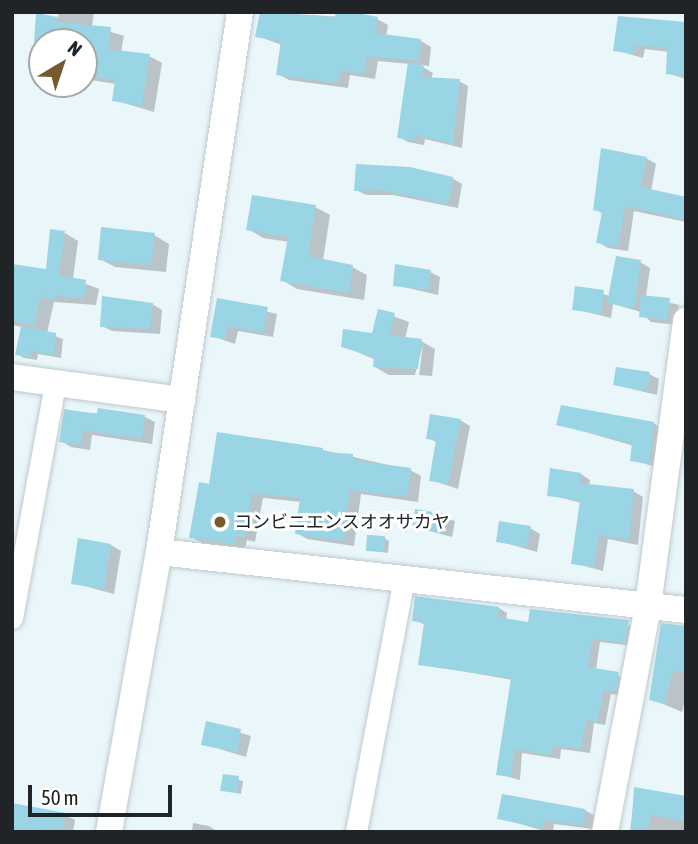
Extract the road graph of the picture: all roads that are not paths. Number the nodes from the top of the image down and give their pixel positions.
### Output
1 (240, 12) edge
2 (686, 321) edge
3 (12, 377) edge
4 (55, 384) junction
5 (182, 400) junction
6 (159, 552) junction
7 (404, 578) junction
8 (648, 606) junction
9 (686, 610) edge
10 (12, 618) edge
11 (109, 832) edge
12 (356, 832) edge
13 (605, 832) edge

1 - 5 street
2 - 8 street
3 - 4 street
4 - 5 street
4 - 10 street
5 - 6 street
6 - 7 street
6 - 11 street
7 - 8 street
7 - 12 street
8 - 9 street
8 - 13 street

